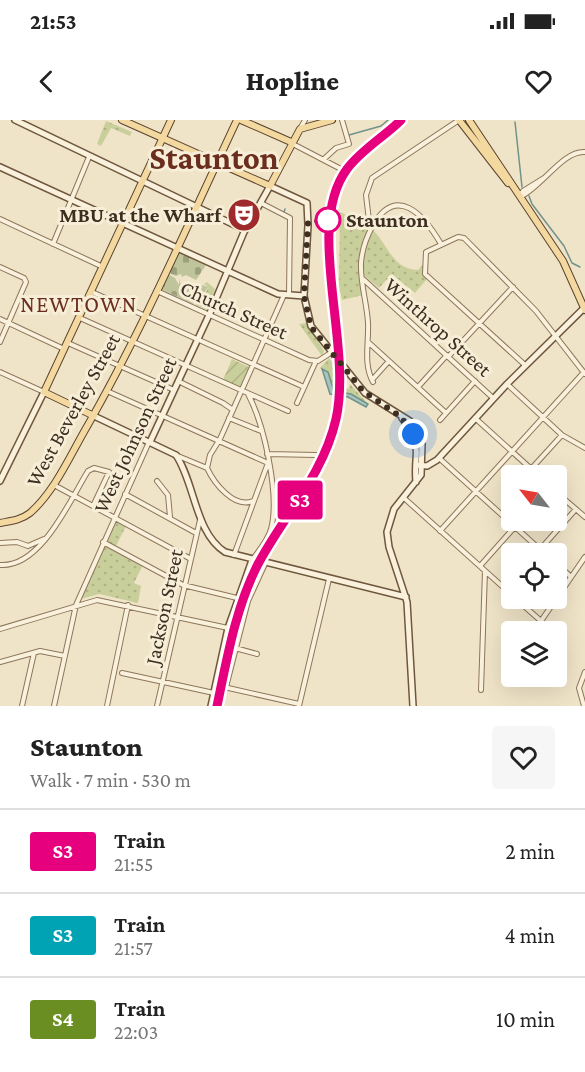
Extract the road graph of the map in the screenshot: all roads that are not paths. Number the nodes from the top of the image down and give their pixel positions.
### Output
1 (15, 120) edge
2 (122, 120) edge
3 (171, 120) edge
4 (239, 120) edge
5 (305, 120) edge
6 (332, 120) edge
7 (342, 120) edge
8 (459, 120) edge
9 (470, 120) edge
10 (302, 127) junction
11 (161, 141) junction
12 (291, 142) junction
13 (585, 152) edge
14 (89, 157) junction
15 (324, 159) junction
16 (217, 162) junction
17 (0, 167) edge
18 (339, 168) dead end
19 (143, 182) junction
20 (270, 186) junction
21 (511, 186) junction
22 (519, 197) junction
23 (71, 199) junction
24 (261, 203) junction
25 (196, 206) junction
26 (0, 219) edge
27 (123, 223) junction
28 (245, 230) junction
29 (370, 230) junction
30 (53, 244) junction
31 (441, 244) junction
32 (177, 247) junction
33 (2, 267) edge
34 (103, 267) junction
35 (228, 270) junction
36 (0, 276) edge
37 (362, 278) junction
38 (513, 287) junction
39 (156, 291) junction
40 (92, 292) junction
41 (286, 295) junction
42 (304, 296) junction
43 (585, 309) edge
44 (209, 315) junction
45 (144, 316) junction
46 (80, 318) junction
47 (0, 319) edge
48 (8, 323) junction
49 (479, 323) junction
50 (556, 335) junction
51 (197, 340) junction
52 (264, 340) junction
53 (131, 341) junction
54 (0, 342) edge
55 (368, 342) junction
56 (67, 346) junction
57 (332, 352) junction
58 (447, 356) junction
59 (316, 361) junction
60 (389, 361) junction
61 (253, 365) junction
62 (525, 365) junction
63 (119, 366) junction
64 (185, 366) junction
65 (0, 372) edge
66 (584, 373) edge
67 (178, 381) junction
68 (474, 381) junction
69 (507, 384) junction
70 (304, 387) junction
71 (418, 387) junction
72 (174, 390) junction
73 (107, 391) junction
74 (242, 391) junction
75 (44, 392) junction
76 (248, 393) junction
77 (493, 398) junction
78 (297, 403) dead end
79 (233, 410) junction
80 (288, 411) dead end
81 (446, 413) junction
82 (94, 416) junction
83 (162, 416) junction
84 (229, 418) junction
85 (476, 418) junction
86 (543, 418) junction
87 (440, 420) dead end
88 (261, 431) junction
89 (562, 435) junction
90 (150, 442) junction
91 (218, 442) junction
92 (584, 447) edge
93 (513, 452) junction
94 (267, 454) junction
95 (315, 455) dead end
96 (178, 456) junction
97 (440, 458) junction
98 (268, 463) junction
99 (527, 465) edge
100 (535, 465) edge
101 (420, 466) junction
102 (207, 468) junction
103 (0, 481) edge
104 (157, 481) dead end
105 (53, 484) junction
106 (477, 491) junction
107 (125, 494) junction
108 (74, 496) junction
109 (404, 498) junction
110 (254, 501) junction
111 (567, 501) edge
112 (93, 506) junction
113 (576, 509) junction
114 (501, 513) edge
115 (201, 516) junction
116 (170, 517) junction
117 (585, 517) edge
118 (114, 518) junction
119 (0, 523) edge
120 (441, 531) junction
121 (512, 531) edge
122 (521, 531) edge
123 (196, 533) junction
124 (45, 539) junction
125 (103, 542) junction
126 (0, 543) edge
127 (534, 543) edge
128 (545, 543) edge
129 (234, 556) junction
130 (585, 557) edge
131 (189, 558) junction
132 (252, 560) junction
133 (265, 564) junction
134 (0, 566) edge
135 (480, 566) junction
136 (485, 571) junction
137 (567, 573) edge
138 (570, 576) junction
139 (329, 579) junction
140 (567, 581) edge
141 (183, 585) junction
142 (501, 585) edge
143 (406, 597) junction
144 (237, 598) junction
145 (76, 605) junction
146 (128, 605) junction
147 (527, 609) edge
148 (549, 609) edge
149 (177, 616) junction
150 (0, 628) edge
151 (228, 628) junction
152 (235, 648) junction
153 (34, 653) junction
154 (257, 654) dead end
155 (65, 656) junction
156 (0, 662) edge
157 (585, 672) edge
158 (122, 673) dead end
159 (163, 682) junction
160 (215, 685) junction
161 (226, 687) junction
162 (481, 690) dead end
163 (213, 693) junction
164 (299, 705) edge
165 (22, 706) edge
166 (54, 706) edge
167 (107, 706) edge
168 (157, 706) edge
169 (211, 706) edge
170 (414, 706) edge
171 (584, 706) edge

1 - 14 street
2 - 11 main road
3 - 11 main road
4 - 12 main road
4 - 16 main road, West Beverley Street
5 - 10 street
6 - 10 main road
7 - 15 street
8 - 21 main road
8 - 29 street
9 - 21 main road
10 - 12 main road
11 - 16 main road
11 - 19 main road
12 - 15 street
12 - 20 main road
13 - 22 street
14 - 19 street
14 - 23 street
15 - 18 street
16 - 20 main road
16 - 25 main road, West Beverley Street
17 - 23 street
19 - 25 street
19 - 27 main road
20 - 24 street, West Johnson Street
20 - 42 street
21 - 22 main road
22 - 43 main road
23 - 27 street
23 - 30 street
24 - 28 street, West Johnson Street
24 - 41 street
25 - 28 street
25 - 32 main road, West Beverley Street
26 - 30 street
27 - 32 street
27 - 34 main road
28 - 35 street, West Johnson Street
29 - 31 street
29 - 37 street
30 - 34 street
31 - 38 street
31 - 49 street
32 - 35 street
32 - 39 main road, West Beverley Street
33 - 36 street
33 - 48 street
34 - 40 main road
35 - 41 street
35 - 44 street, West Johnson Street
37 - 55 street
37 - 58 street, Winthrop Street
38 - 49 street
38 - 50 street
39 - 44 street, Church Street
39 - 45 main road, West Beverley Street
40 - 45 street
40 - 46 main road
41 - 42 street
41 - 52 street
42 - 57 street
43 - 50 street
44 - 51 street, West Johnson Street
44 - 52 street, Church Street
45 - 51 street
45 - 53 main road, West Beverley Street
46 - 53 street
46 - 56 main road
47 - 48 street
48 - 54 street
48 - 56 street
49 - 58 street
49 - 62 street
50 - 62 street
50 - 66 street
51 - 61 street
51 - 64 street, West Johnson Street
52 - 59 street, Church Street
52 - 61 street
53 - 63 main road, West Beverley Street
53 - 64 street
55 - 60 street
55 - 60 street
56 - 63 street
56 - 75 main road
57 - 59 street
57 - 101 street
58 - 68 street, Winthrop Street
58 - 71 street
59 - 70 street
60 - 71 street
61 - 70 street
61 - 74 street
62 - 69 street
63 - 72 street
63 - 73 main road, West Beverley Street
64 - 67 street, West Johnson Street
64 - 74 street
65 - 75 street
66 - 86 street
67 - 72 street, West Johnson Street
67 - 79 street
68 - 77 street, Winthrop Street
68 - 81 street
69 - 77 street
69 - 86 street
70 - 78 street
71 - 81 street
72 - 83 street, West Johnson Street
73 - 82 main road, West Beverley Street
73 - 83 street
74 - 76 street
74 - 79 street
75 - 82 main road
75 - 103 street
76 - 80 street
76 - 88 street
77 - 85 street
79 - 84 street
81 - 87 street
82 - 90 street
82 - 105 main road, West Beverley Street
83 - 90 street, West Johnson Street
83 - 91 street
84 - 88 street
84 - 91 street
85 - 93 street
85 - 97 street
86 - 89 street
86 - 93 street
88 - 94 street
89 - 92 street
89 - 100 street
90 - 96 street
90 - 107 street, West Johnson Street
91 - 98 street
91 - 102 street
93 - 99 street
93 - 106 street
94 - 95 street
94 - 98 street
96 - 102 street
96 - 115 street
97 - 101 street
97 - 106 street
98 - 110 street
98 - 132 street
101 - 109 street
102 - 110 street
104 - 116 street
105 - 108 street
105 - 119 main road, West Beverley Street
106 - 114 street
106 - 120 street
107 - 116 street
107 - 118 street, West Johnson Street
108 - 112 street
108 - 112 street
108 - 124 street
109 - 120 street
109 - 143 street
110 - 129 street
111 - 113 street
112 - 118 street
113 - 117 street
113 - 128 street
115 - 123 street, Jackson Street
115 - 129 street
116 - 123 street
118 - 125 street, West Johnson Street
118 - 131 street
120 - 135 street
121 - 135 street
122 - 127 street
123 - 131 street, Jackson Street
124 - 126 street
124 - 134 street
125 - 141 street
125 - 145 street, West Johnson Street
129 - 132 street
130 - 138 street
131 - 141 street, Jackson Street
132 - 133 street
132 - 144 street
133 - 139 street
133 - 152 street
135 - 136 street
136 - 142 street
136 - 162 street
137 - 138 street
138 - 140 street
139 - 143 street
139 - 164 street
141 - 144 street
141 - 149 street, Jackson Street
143 - 170 street
144 - 151 street
145 - 146 street
145 - 150 street
145 - 155 street, West Johnson Street
146 - 149 street
146 - 167 street
147 - 148 street
149 - 151 street
149 - 159 street, Jackson Street
151 - 160 street
152 - 154 street
152 - 161 street
153 - 155 street
153 - 156 street
153 - 165 street
155 - 166 street, West Johnson Street
157 - 171 street
158 - 159 street
159 - 163 street
159 - 168 street, Jackson Street
160 - 161 street
160 - 163 street
161 - 164 street
163 - 169 street

